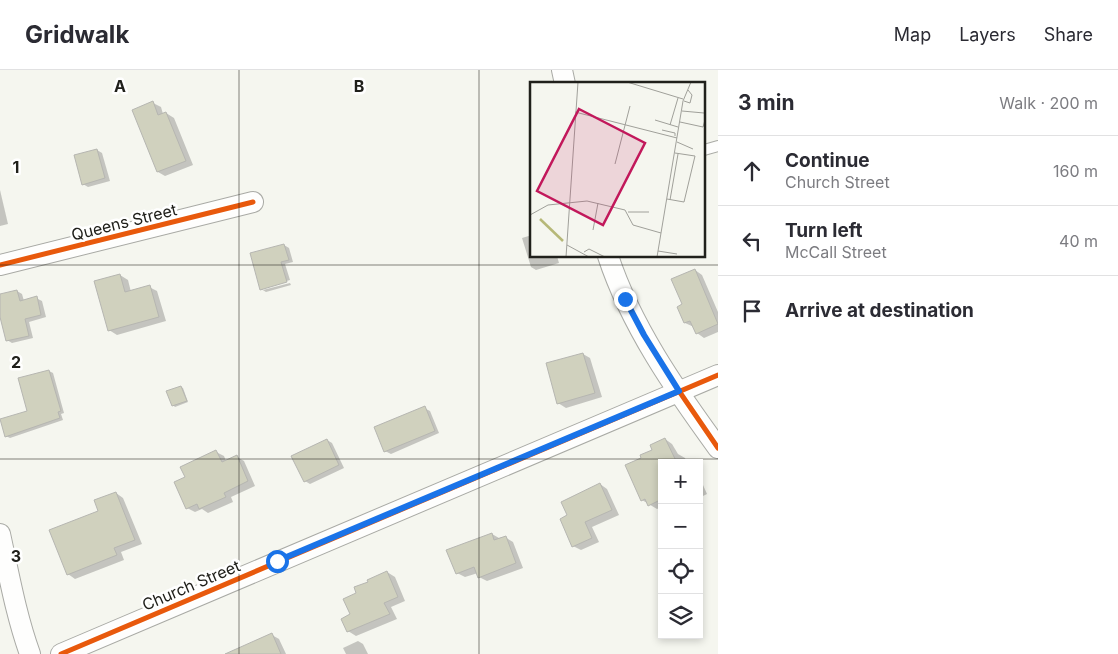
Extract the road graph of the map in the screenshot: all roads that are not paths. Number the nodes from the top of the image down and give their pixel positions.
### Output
1 (253, 202) dead end
2 (609, 258) edge
3 (0, 264) edge
4 (718, 375) edge
5 (679, 391) junction
6 (718, 448) edge
7 (0, 534) edge
8 (30, 654) edge
9 (62, 654) edge

1 - 3 street, Queens Street
2 - 5 street
4 - 5 street, Church Street
5 - 6 street
5 - 9 street, Church Street
7 - 8 street

